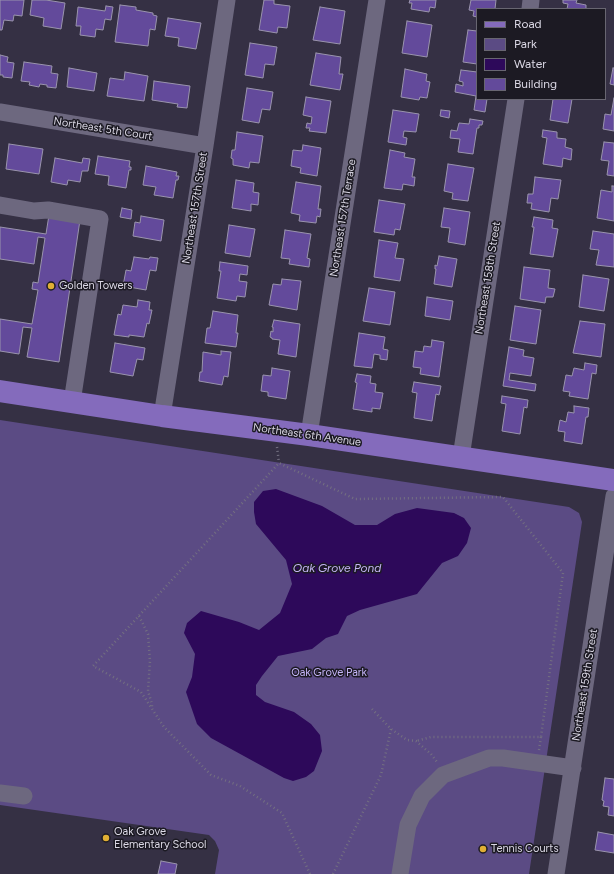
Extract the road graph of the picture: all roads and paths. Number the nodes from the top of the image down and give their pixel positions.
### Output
1 (227, 0) edge
2 (377, 0) edge
3 (516, 100) edge
4 (0, 112) edge
5 (205, 146) junction
6 (0, 205) edge
7 (0, 391) edge
8 (72, 402) junction
9 (162, 416) junction
10 (310, 435) junction
11 (461, 458) junction
12 (614, 480) edge
13 (614, 496) edge
14 (139, 616) junction
15 (152, 709) junction
16 (372, 709) dead end
17 (391, 729) junction
18 (416, 741) junction
19 (573, 768) junction
20 (446, 774) junction
21 (0, 793) edge
22 (24, 796) dead end
23 (310, 874) edge
24 (332, 874) edge
25 (400, 874) edge
26 (558, 874) edge

1 - 5 street, Northeast 157th Street
2 - 10 street, Northeast 157th Terrace
3 - 11 street, Northeast 158th Street
4 - 5 street, Northeast 5th Court
5 - 9 street, Northeast 157th Street
6 - 8 street
7 - 8 main road, Northeast 6th Avenue
8 - 9 main road, Northeast 6th Avenue
9 - 10 main road, Northeast 6th Avenue
10 - 11 main road, Northeast 6th Avenue
11 - 12 main road, Northeast 6th Avenue
13 - 19 street, Northeast 159th Street
14 - 15 path
14 - 15 path
14 - 18 path
15 - 23 path
16 - 17 path
17 - 18 path
17 - 24 path
18 - 20 path
19 - 20 street
19 - 26 street, Northeast 159th Street
20 - 25 street
21 - 22 street

